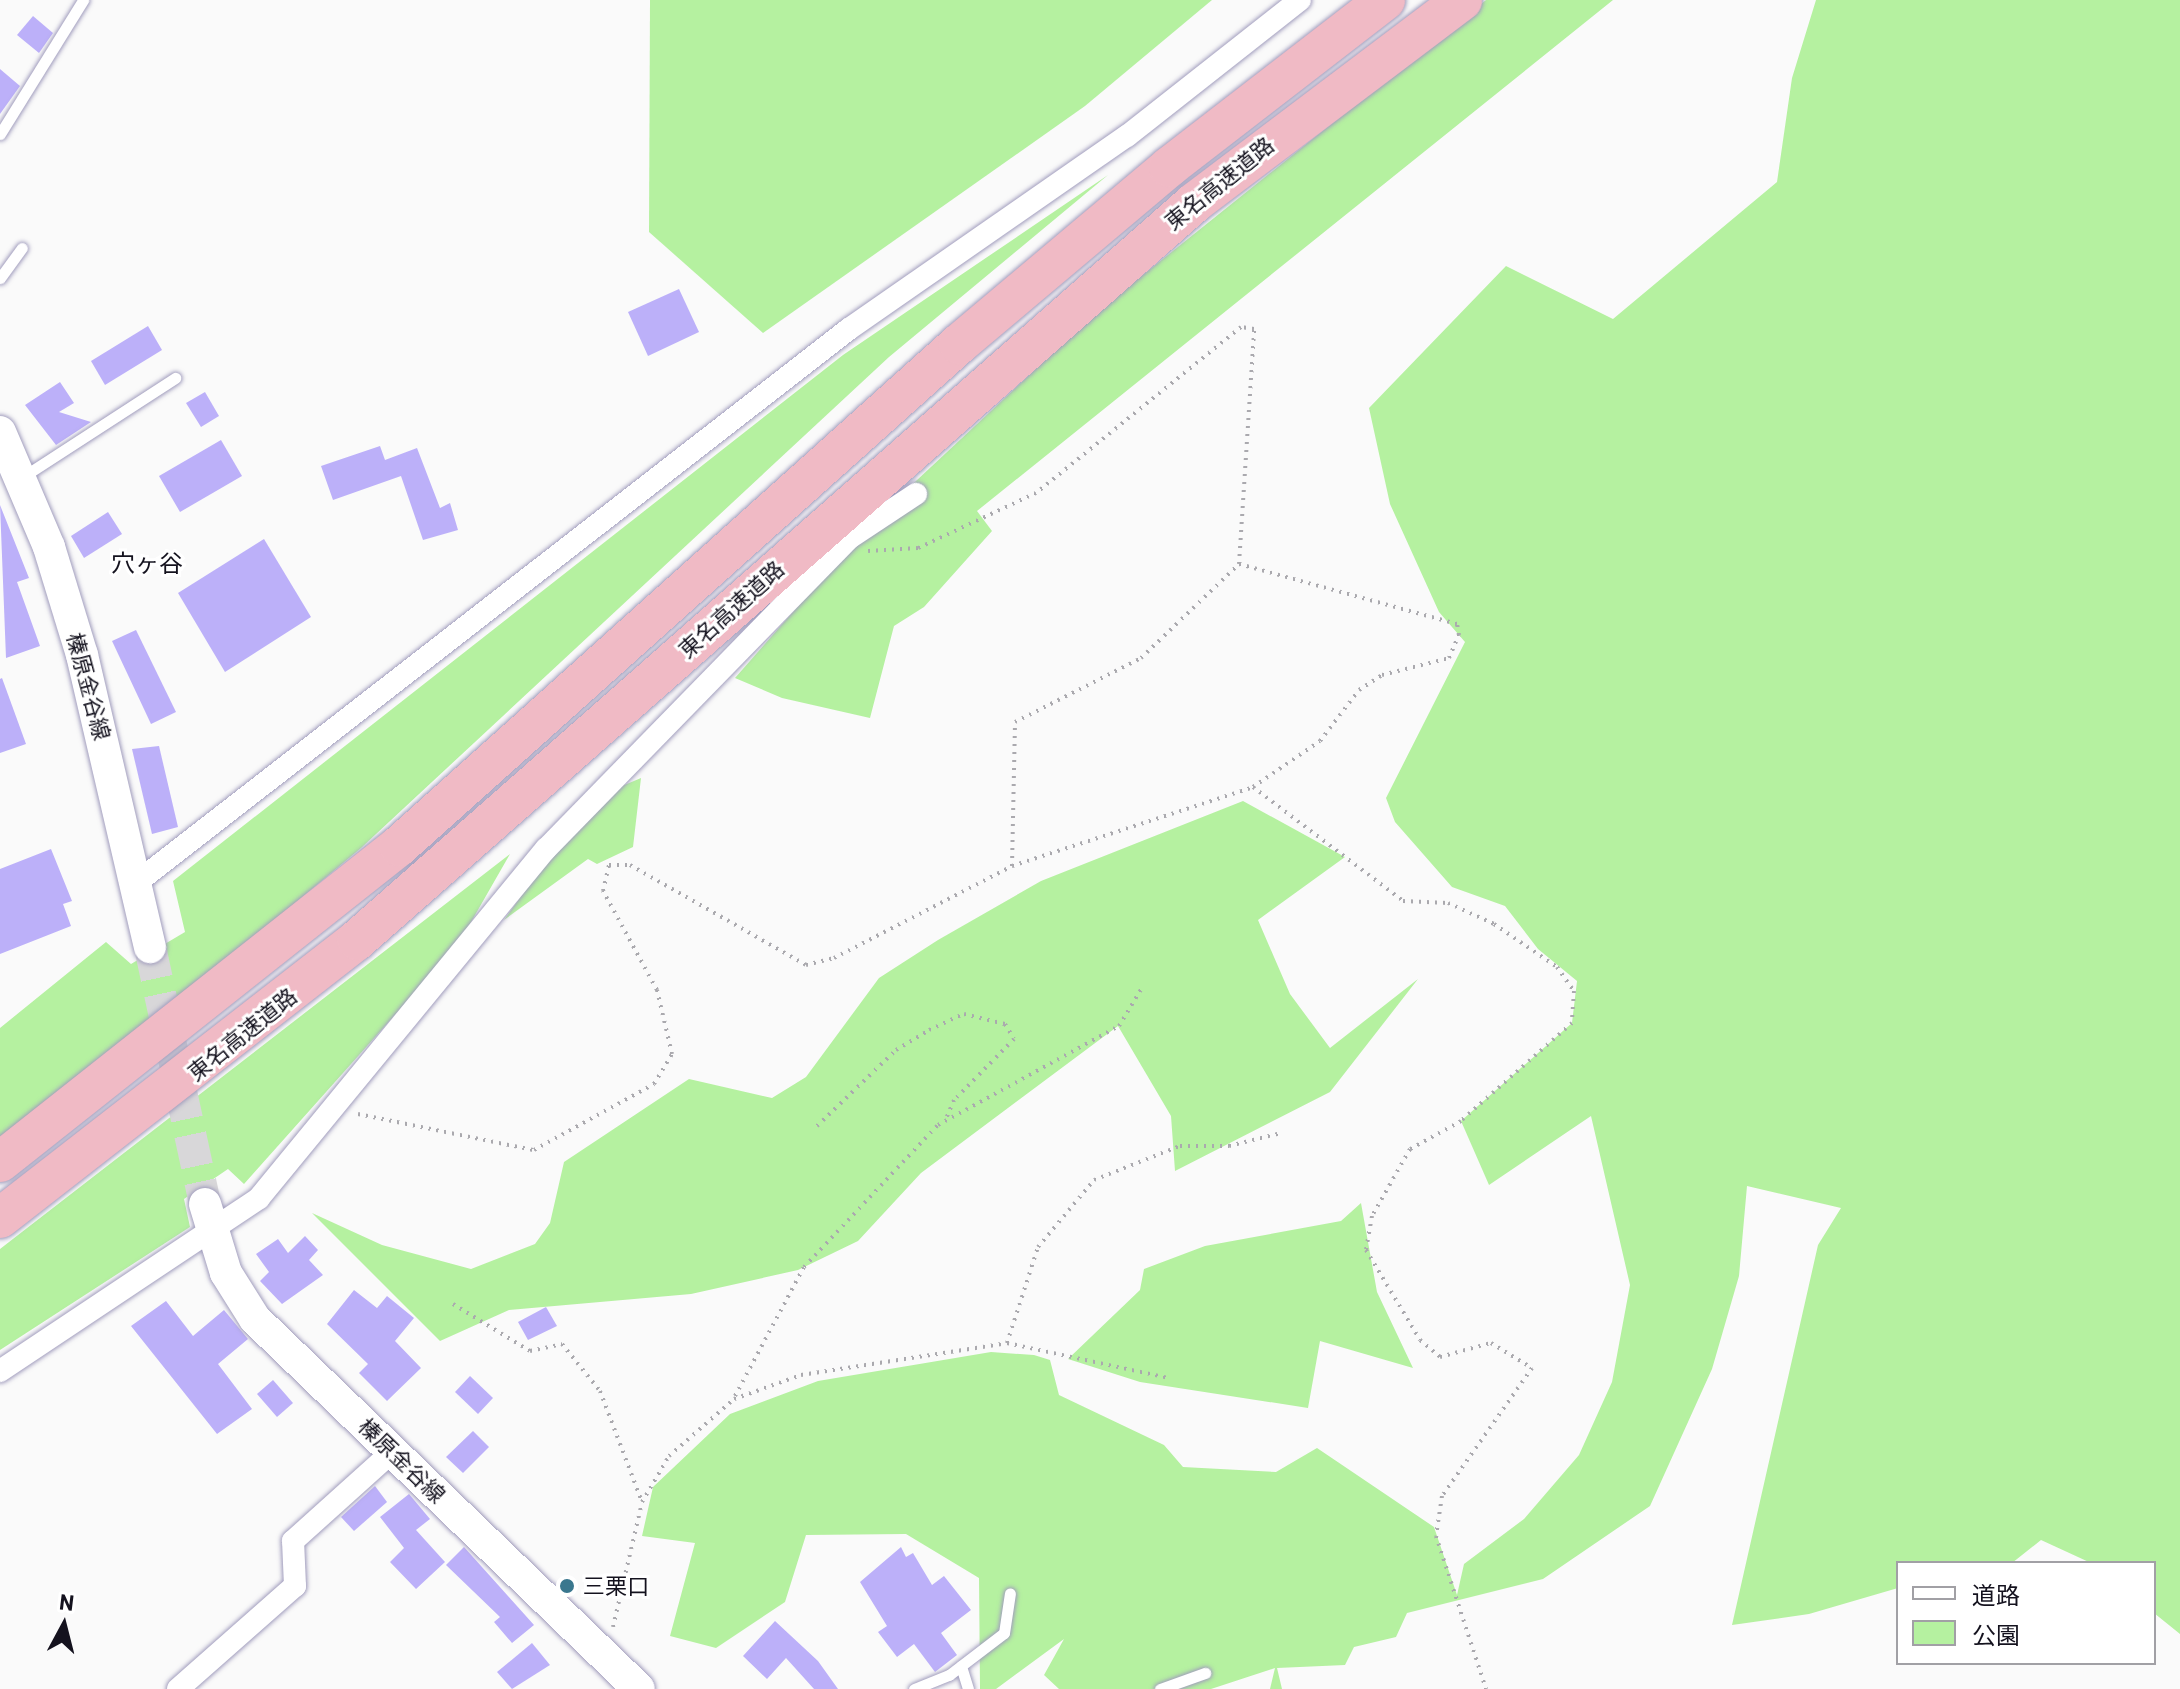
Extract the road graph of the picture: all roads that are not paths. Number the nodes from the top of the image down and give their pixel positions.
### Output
1 (83, 0) edge
2 (1300, 0) edge
3 (1385, 0) edge
4 (1462, 0) edge
5 (0, 134) edge
6 (22, 248) dead end
7 (0, 278) edge
8 (175, 378) dead end
9 (0, 432) edge
10 (20, 479) junction
11 (916, 494) dead end
12 (136, 883) junction
13 (150, 947) tunnel mouth
14 (0, 1162) edge
15 (0, 1218) edge
16 (210, 1219) junction
17 (0, 1371) edge
18 (393, 1451) junction
19 (1010, 1593) dead end
20 (961, 1666) junction
21 (1205, 1673) dead end
22 (178, 1689) edge
23 (639, 1689) edge
24 (914, 1689) edge
25 (968, 1689) edge
26 (1160, 1689) edge

1 - 5 lane
2 - 12 street
3 - 14 highway, 東名高速道路
4 - 15 highway, 東名高速道路
6 - 7 lane
8 - 10 lane
9 - 10 main road, 榛原金谷線
10 - 12 main road, 榛原金谷線
11 - 16 street
12 - 13 main road, 榛原金谷線
16 - 17 street
16 - 18 main road, 榛原金谷線
18 - 22 street
18 - 23 main road, 榛原金谷線
19 - 20 lane
20 - 24 lane
20 - 25 lane
21 - 26 lane

